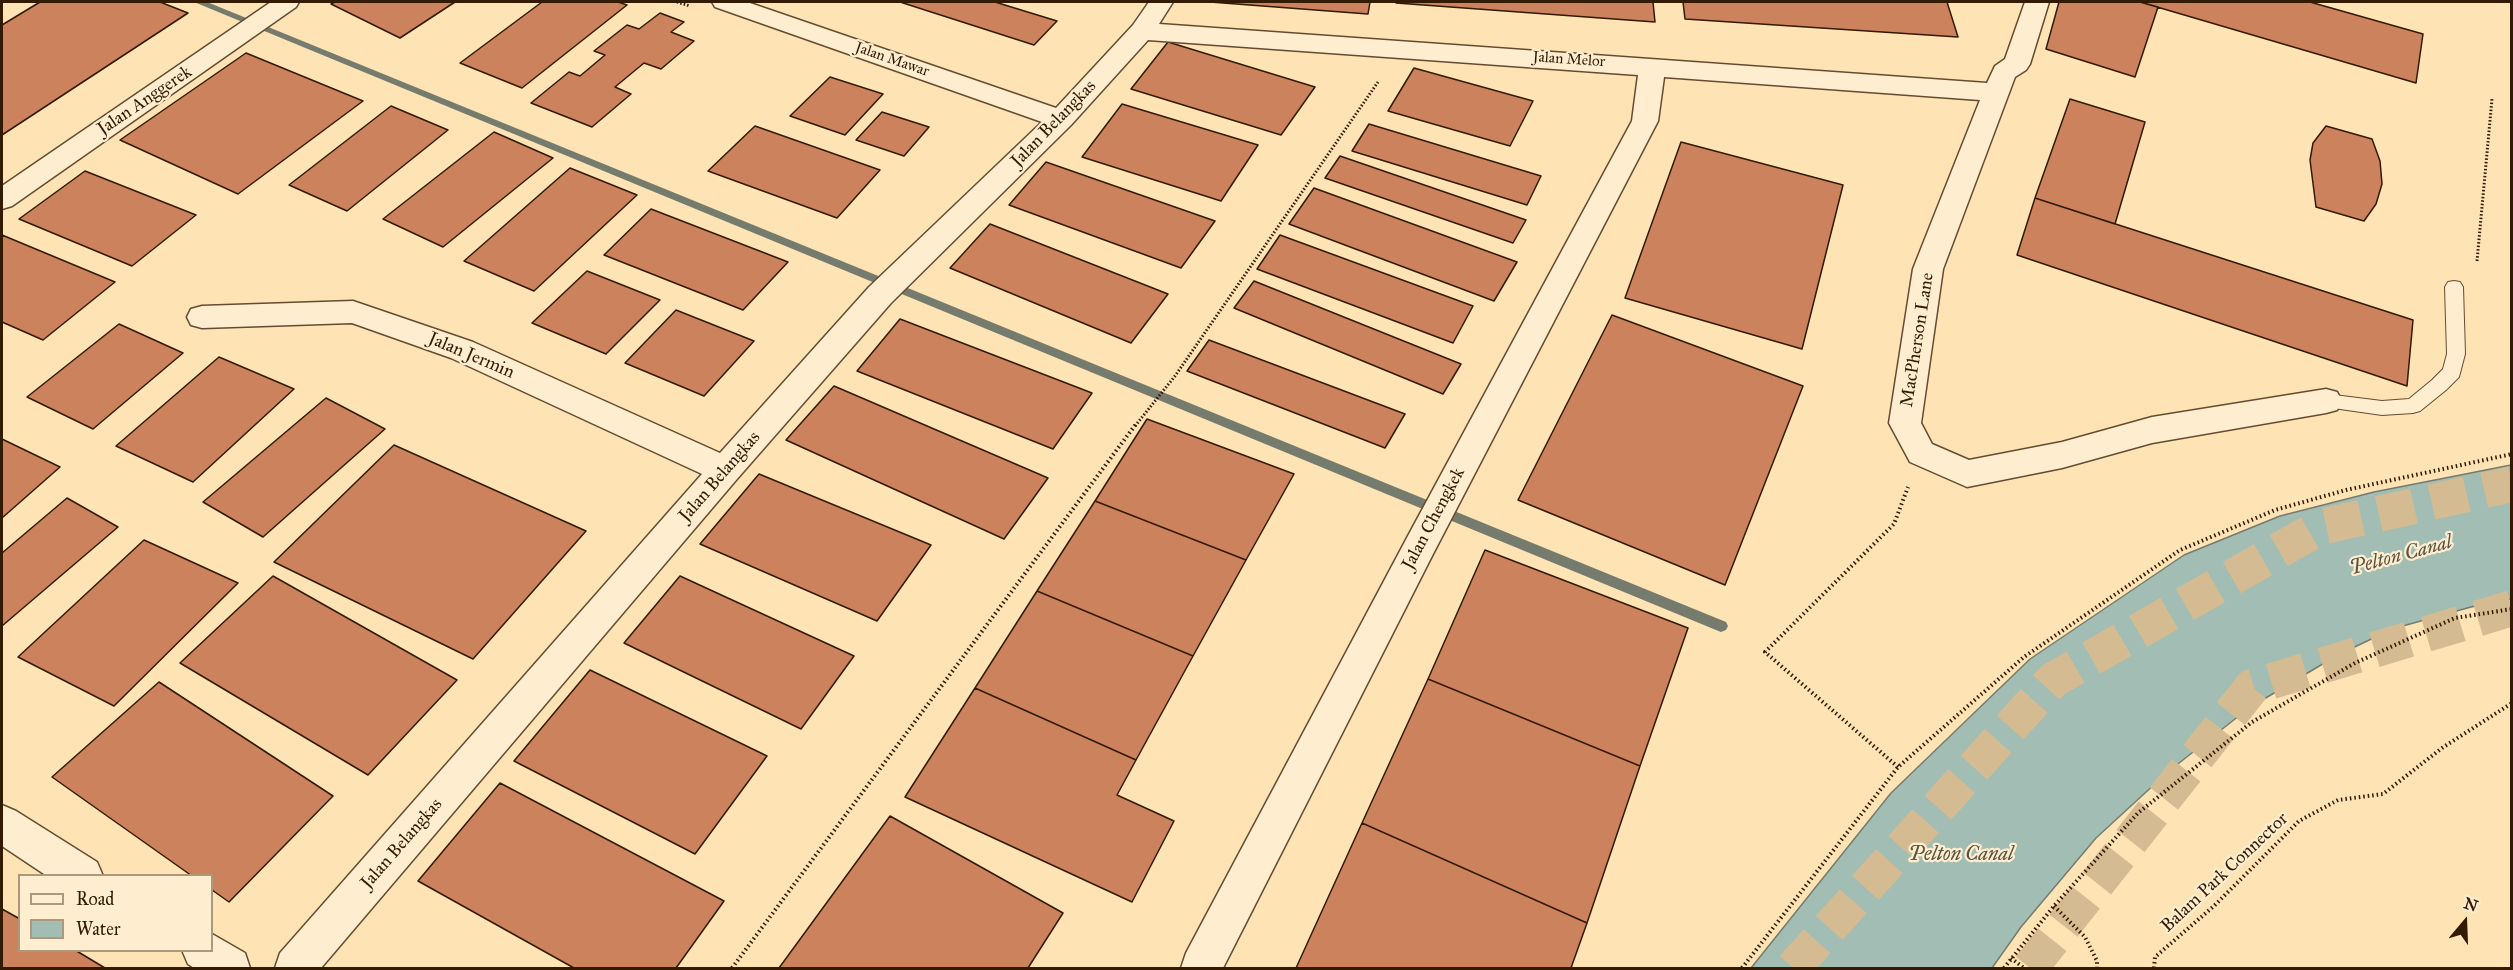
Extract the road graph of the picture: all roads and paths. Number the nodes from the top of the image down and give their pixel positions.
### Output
1 (724, 2) edge
2 (1161, 2) edge
3 (2018, 2) edge
4 (2037, 2) edge
5 (283, 4) edge
6 (1142, 31) junction
7 (1401, 49) junction
8 (1652, 66) junction
9 (2000, 82) junction
10 (2492, 99) dead end
11 (1061, 119) junction
12 (2, 199) edge
13 (2477, 261) dead end
14 (2454, 286) dead end
15 (202, 317) dead end
16 (2326, 401) joint
17 (1921, 453) junction
18 (2511, 453) edge
19 (725, 470) junction
20 (2511, 609) edge
21 (2511, 703) edge
22 (1898, 767) junction
23 (2, 824) edge
24 (80, 874) edge
25 (2054, 906) junction
26 (204, 952) edge
27 (2011, 958) junction
28 (230, 969) edge
29 (295, 969) edge
30 (732, 969) edge
31 (1201, 969) edge
32 (1742, 969) edge
33 (2004, 969) edge
34 (2024, 969) edge
35 (2097, 969) edge
36 (2154, 969) edge

1 - 11 street, Jalan Mawar
2 - 6 street, Jalan Belangkas
3 - 9 street, MacPherson Lane
4 - 9 street, MacPherson Lane
5 - 12 street, Jalan Anggerek
6 - 7 street, Jalan Melor
6 - 11 street, Jalan Belangkas
7 - 8 street, Jalan Melor
7 - 30 path
8 - 9 street, Jalan Melor
8 - 31 street, Jalan Chengkek
9 - 17 street, MacPherson Lane
10 - 13 path
11 - 19 street, Jalan Belangkas
14 - 16 lane
15 - 19 street, Jalan Jermin
16 - 17 street
17 - 22 path
18 - 22 path
19 - 29 street, Jalan Belangkas
20 - 25 path
21 - 36 path, Balam Park Connector
22 - 32 path
23 - 24 street
25 - 27 path
25 - 35 path
26 - 28 street
27 - 33 path
27 - 34 path

